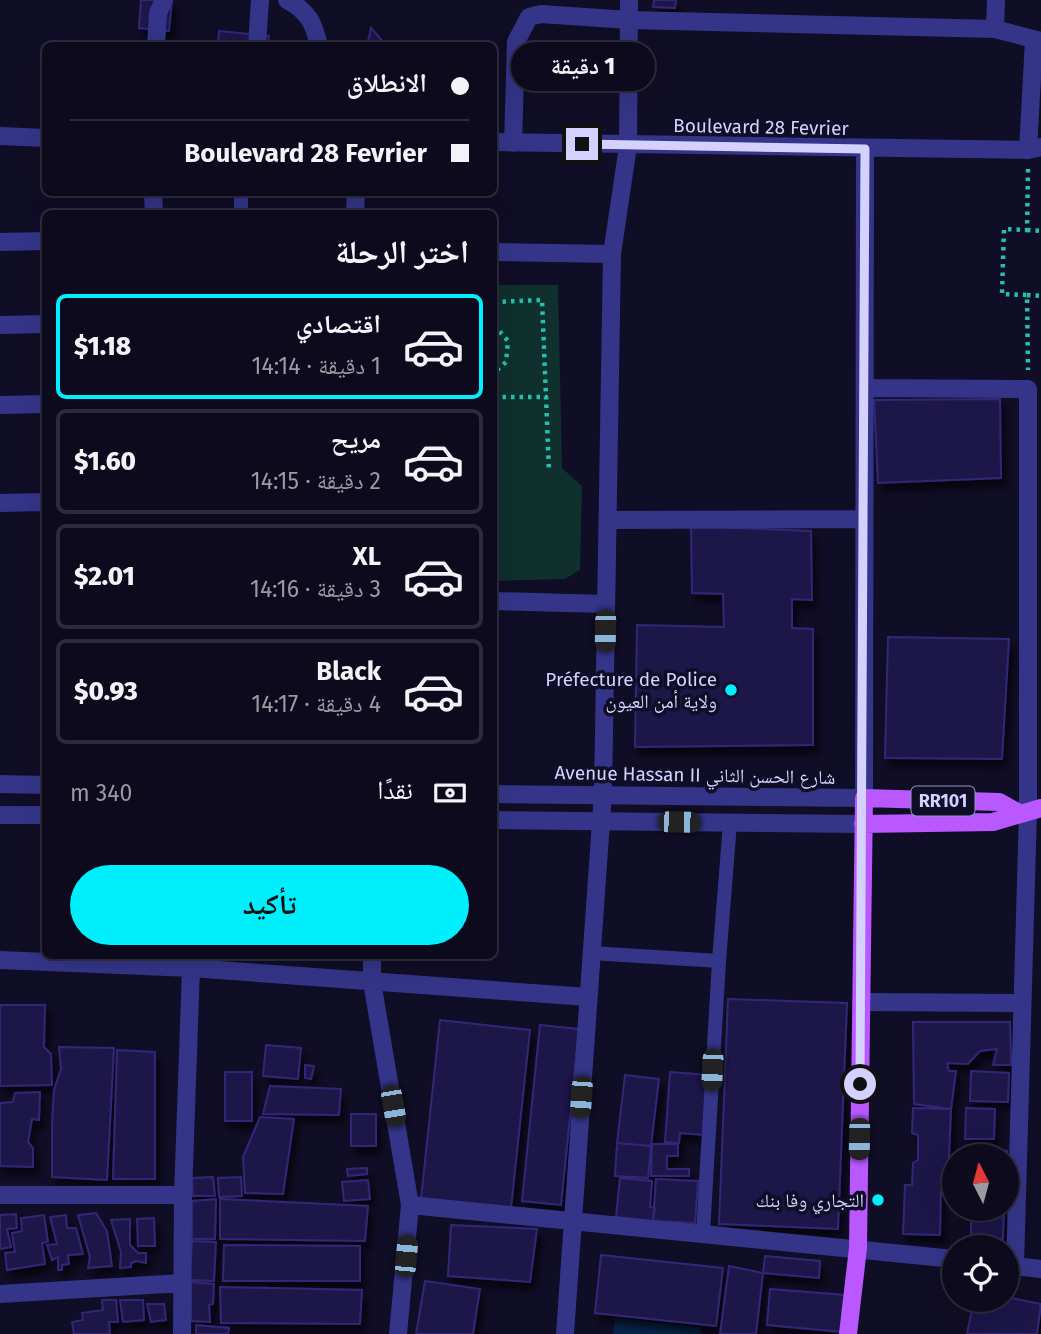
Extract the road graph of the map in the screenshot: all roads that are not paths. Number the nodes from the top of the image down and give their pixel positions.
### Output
1 (164, 0) edge
2 (260, 0) edge
3 (287, 0) edge
4 (629, 0) edge
5 (996, 0) edge
6 (629, 20) junction
7 (995, 29) junction
8 (1037, 41) edge
9 (156, 42) edge
10 (257, 42) edge
11 (318, 42) edge
12 (0, 136) edge
13 (42, 138) edge
14 (497, 142) edge
15 (513, 143) junction
16 (628, 146) junction
17 (865, 149) junction
18 (1035, 149) edge
19 (42, 241) edge
20 (0, 242) edge
21 (497, 252) edge
22 (612, 254) junction
23 (42, 324) edge
24 (0, 325) edge
25 (865, 388) junction
26 (42, 404) edge
27 (0, 405) edge
28 (42, 502) edge
29 (0, 503) edge
30 (1036, 518) edge
31 (863, 519) junction
32 (609, 520) junction
33 (497, 601) edge
34 (606, 604) junction
35 (0, 784) edge
36 (42, 785) edge
37 (603, 793) junction
38 (497, 794) edge
39 (864, 798) junction
40 (1029, 811) edge
41 (0, 815) edge
42 (42, 816) edge
43 (497, 820) edge
44 (602, 821) junction
45 (730, 823) junction
46 (863, 824) junction
47 (591, 953) junction
48 (372, 959) edge
49 (0, 960) edge
50 (719, 961) junction
51 (189, 962) edge
52 (372, 982) junction
53 (587, 997) junction
54 (861, 1002) junction
55 (1021, 1003) junction
56 (0, 1195) edge
57 (183, 1195) junction
58 (411, 1205) junction
59 (573, 1222) junction
60 (703, 1233) junction
61 (1012, 1235) edge
62 (858, 1248) junction
63 (942, 1258) edge
64 (1019, 1267) edge
65 (1041, 1269) edge
66 (182, 1283) junction
67 (0, 1294) edge
68 (182, 1334) edge
69 (398, 1334) edge
70 (565, 1334) edge
71 (848, 1334) edge

1 - 9 street
2 - 10 street
3 - 11 street
4 - 6 street
5 - 7 street
6 - 7 street
6 - 15 street
6 - 16 street
7 - 8 street
8 - 18 street
12 - 13 street
14 - 15 street, Boulevard 28 Fevrier
15 - 16 street, Boulevard 28 Fevrier
16 - 17 street, Boulevard 28 Fevrier
16 - 22 street
17 - 18 street, Boulevard 28 Fevrier
17 - 25 street
19 - 20 street
21 - 22 street
22 - 32 street
23 - 24 street
25 - 30 street
25 - 31 street
26 - 27 street
28 - 29 street
30 - 40 street
31 - 32 street
31 - 39 street
32 - 34 street
33 - 34 street
34 - 37 street
35 - 36 street
37 - 38 street, Avenue Hassan II شارع الحسن الثاني
37 - 39 street, Avenue Hassan II شارع الحسن الثاني
37 - 44 street
39 - 40 main road, Avenue Hassan II شارع الحسن الثاني / RR101
39 - 46 main road
40 - 46 main road, RR101
40 - 55 street
41 - 42 street
43 - 44 street
44 - 45 street
44 - 47 street
45 - 46 street
45 - 50 lane
46 - 54 main road
47 - 50 lane
47 - 53 street
48 - 52 street
49 - 51 street
50 - 60 lane
51 - 52 street
51 - 57 street
52 - 53 street
52 - 58 street
53 - 59 street
54 - 55 street
54 - 62 main road
55 - 61 street
56 - 57 street
57 - 66 street
58 - 59 street
58 - 69 street
59 - 60 street
59 - 70 street
60 - 62 street
62 - 63 street
62 - 71 main road
64 - 65 street
66 - 67 street
66 - 68 street

